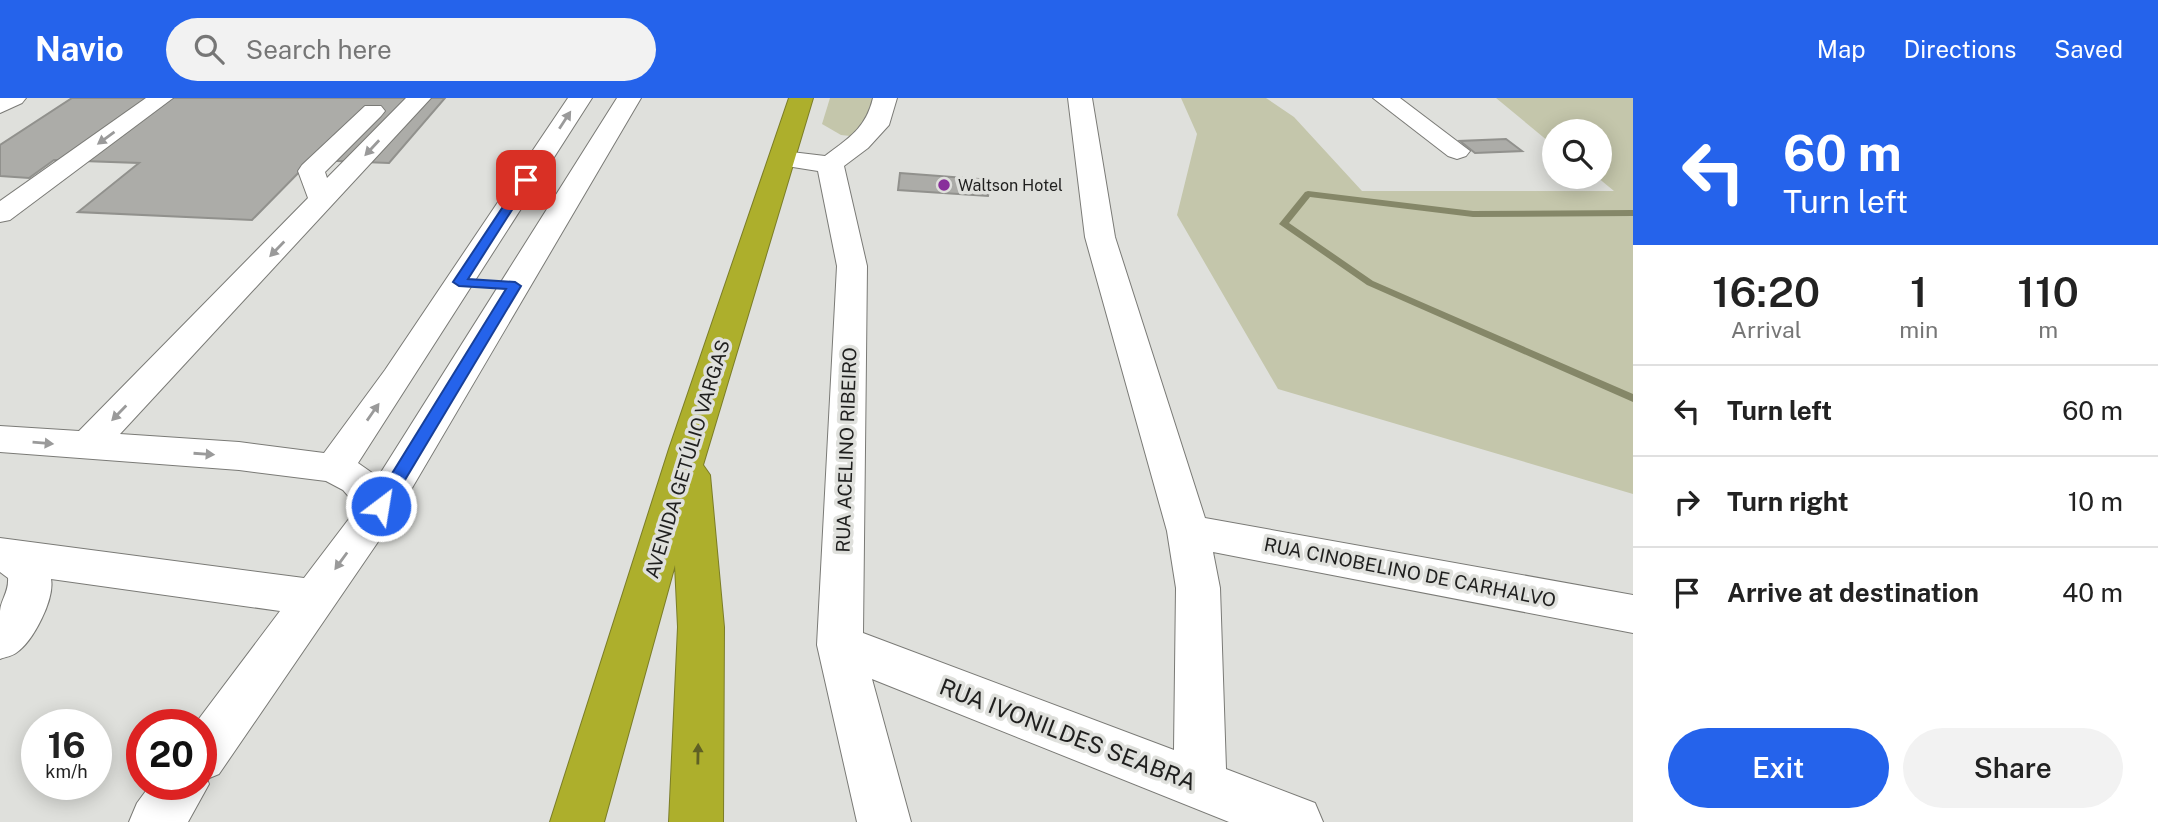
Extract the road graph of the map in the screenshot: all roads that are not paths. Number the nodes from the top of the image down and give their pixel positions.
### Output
1 (14, 98) edge
2 (161, 98) edge
3 (386, 98) edge
4 (419, 98) edge
5 (580, 98) edge
6 (629, 98) edge
7 (801, 98) edge
8 (885, 98) edge
9 (1080, 98) edge
10 (1385, 98) edge
11 (0, 106) edge
12 (1457, 151) dead end
13 (783, 159) junction
14 (830, 164) junction
15 (323, 200) junction
16 (0, 214) edge
17 (459, 282) junction
18 (515, 286) junction
19 (0, 439) edge
20 (87, 446) junction
21 (688, 449) junction
22 (334, 468) junction
23 (381, 506) junction
24 (1188, 531) junction
25 (8, 556) edge
26 (315, 598) junction
27 (1633, 614) edge
28 (0, 639) edge
29 (840, 645) junction
30 (217, 735) edge
31 (1200, 784) junction
32 (172, 800) edge
33 (156, 822) edge
34 (577, 822) edge
35 (696, 822) edge
36 (884, 822) edge
37 (1296, 822) edge

1 - 11 street
2 -> 16 street
3 - 15 street
4 -> 15 street
17 -> 5 street
6 - 18 street
7 - 13 highway, AVENIDA GETÚLIO VARGAS
8 - 14 street
9 - 24 street
10 - 12 street
13 - 14 street
13 - 21 highway, AVENIDA GETÚLIO VARGAS
14 - 29 street, RUA ACELINO RIBEIRO
15 -> 20 street
17 - 18 street
22 -> 17 street
18 - 23 street
19 -> 20 street
20 -> 22 street
21 - 34 highway, AVENIDA GETÚLIO VARGAS
35 -> 21 highway
22 - 23 street
23 -> 26 street
24 - 27 street, RUA CINOBELINO DE CARHALVO
24 - 31 street
25 - 26 street
25 - 28 street
26 - 30 street
29 - 31 street, RUA IVONILDES SEABRA
29 - 36 street, RUA ACELINO RIBEIRO
31 - 37 street, RUA IVONILDES SEABRA
32 - 33 street

